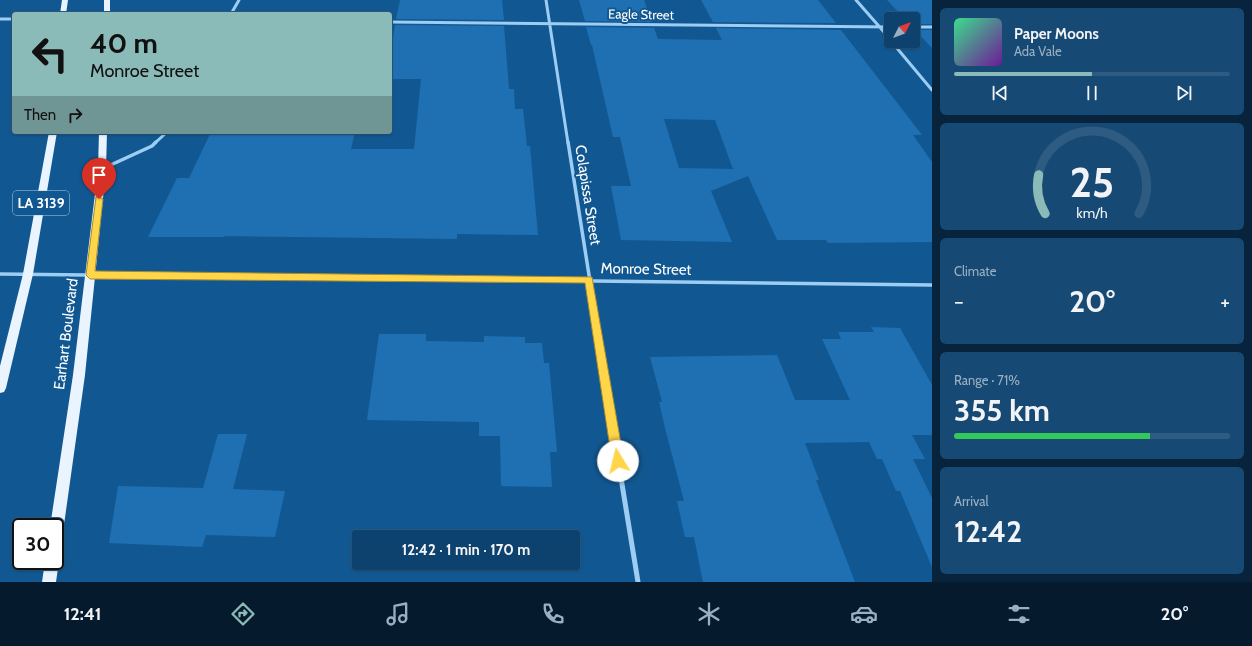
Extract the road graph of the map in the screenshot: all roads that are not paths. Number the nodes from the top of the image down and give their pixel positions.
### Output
1 (65, 0) edge
2 (107, 0) edge
3 (239, 0) edge
4 (546, 0) edge
5 (856, 0) edge
6 (63, 12) edge
7 (107, 12) edge
8 (232, 12) edge
9 (0, 19) edge
10 (12, 20) edge
11 (392, 22) edge
12 (550, 23) junction
13 (880, 27) junction
14 (884, 27) edge
15 (920, 27) edge
16 (932, 27) edge
17 (884, 32) edge
18 (897, 48) edge
19 (932, 90) edge
20 (53, 134) edge
21 (103, 134) edge
22 (165, 134) edge
23 (102, 169) junction
24 (0, 274) edge
25 (28, 274) junction
26 (90, 275) junction
27 (589, 280) junction
28 (932, 285) edge
29 (0, 388) edge
30 (58, 518) edge
31 (51, 570) edge
32 (49, 582) edge
33 (638, 582) edge

1 - 6 main road
2 - 7 main road
3 - 8 street
4 - 12 street, Colapissa Street
5 - 13 street
9 - 10 street
11 - 12 street, Eagle Street
12 - 13 street, Eagle Street
12 - 27 street, Colapissa Street
13 - 14 street, Eagle Street
13 - 17 street
15 - 16 street
18 - 19 street
20 - 25 main road, LA 3139
21 - 23 main road, Earhart Boulevard
22 - 23 street
23 - 26 main road, Earhart Boulevard
24 - 25 street, Monroe Street
25 - 26 street, Monroe Street
25 - 29 main road
26 - 27 street, Monroe Street
26 - 30 main road, Earhart Boulevard
27 - 28 street, Monroe Street
27 - 33 street, Colapissa Street
31 - 32 main road

